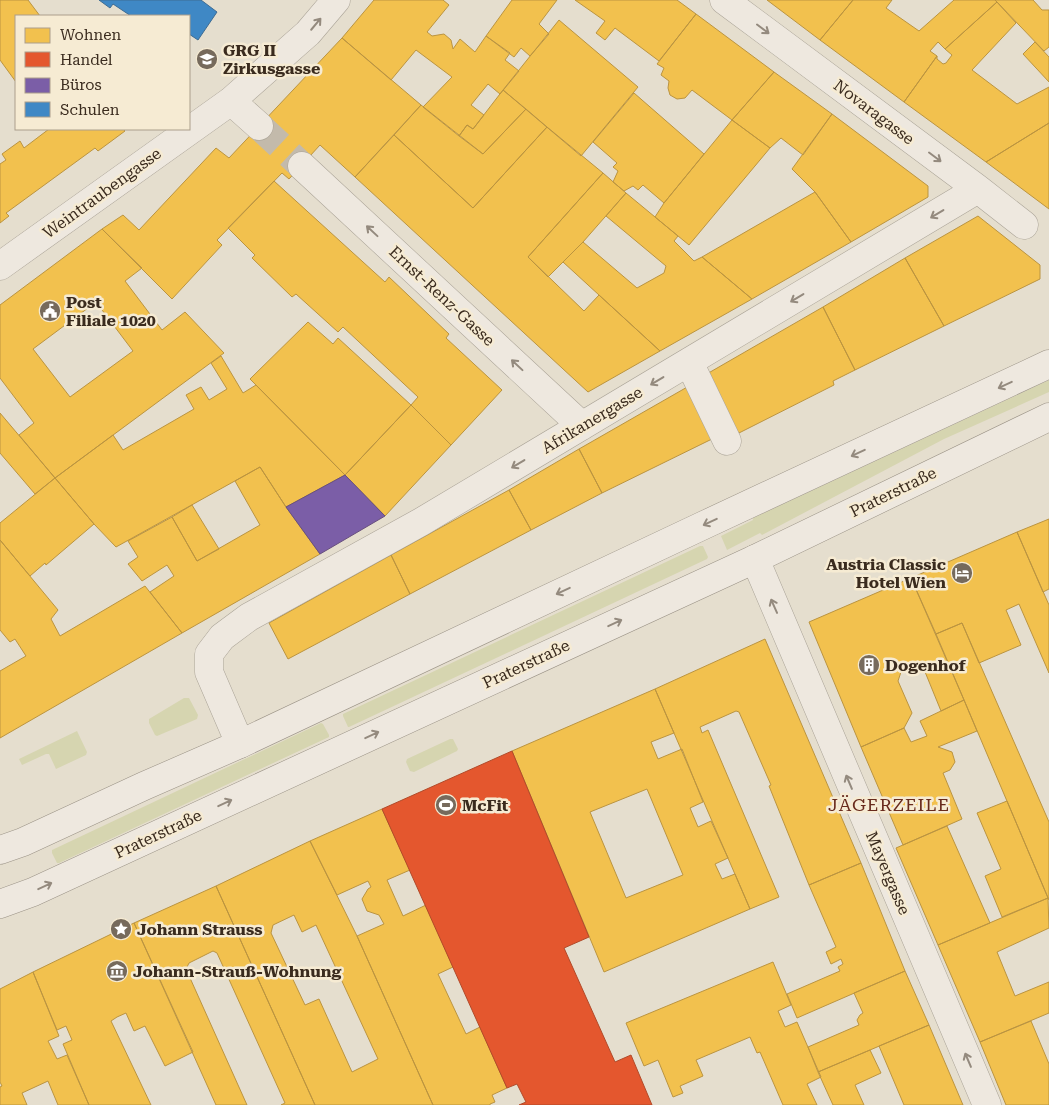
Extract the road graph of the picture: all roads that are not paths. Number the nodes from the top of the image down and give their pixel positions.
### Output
1 (336, 0) edge
2 (724, 0) edge
3 (231, 101) junction
4 (259, 126) tunnel mouth
5 (302, 166) tunnel mouth
6 (978, 189) junction
7 (1024, 225) dead end
8 (0, 266) edge
9 (689, 362) junction
10 (1049, 364) edge
11 (1049, 417) edge
12 (582, 426) junction
13 (727, 441) dead end
14 (755, 558) junction
15 (240, 744) junction
16 (0, 850) edge
17 (0, 904) edge
18 (987, 1105) edge

3 -> 1 street, Weintraubengasse
2 -> 6 street, Novaragasse
3 - 4 street
3 - 8 street, Weintraubengasse
12 -> 5 street, Ernst-Renz-Gasse
6 - 7 street, Novaragasse
6 -> 9 street, Afrikanergasse
9 -> 12 street, Afrikanergasse
9 - 13 street
10 -> 15 street
11 - 14 street, Praterstraße
12 -> 15 street, Afrikanergasse
17 -> 14 street, Praterstraße
18 -> 14 street, Mayergasse
15 - 16 street

